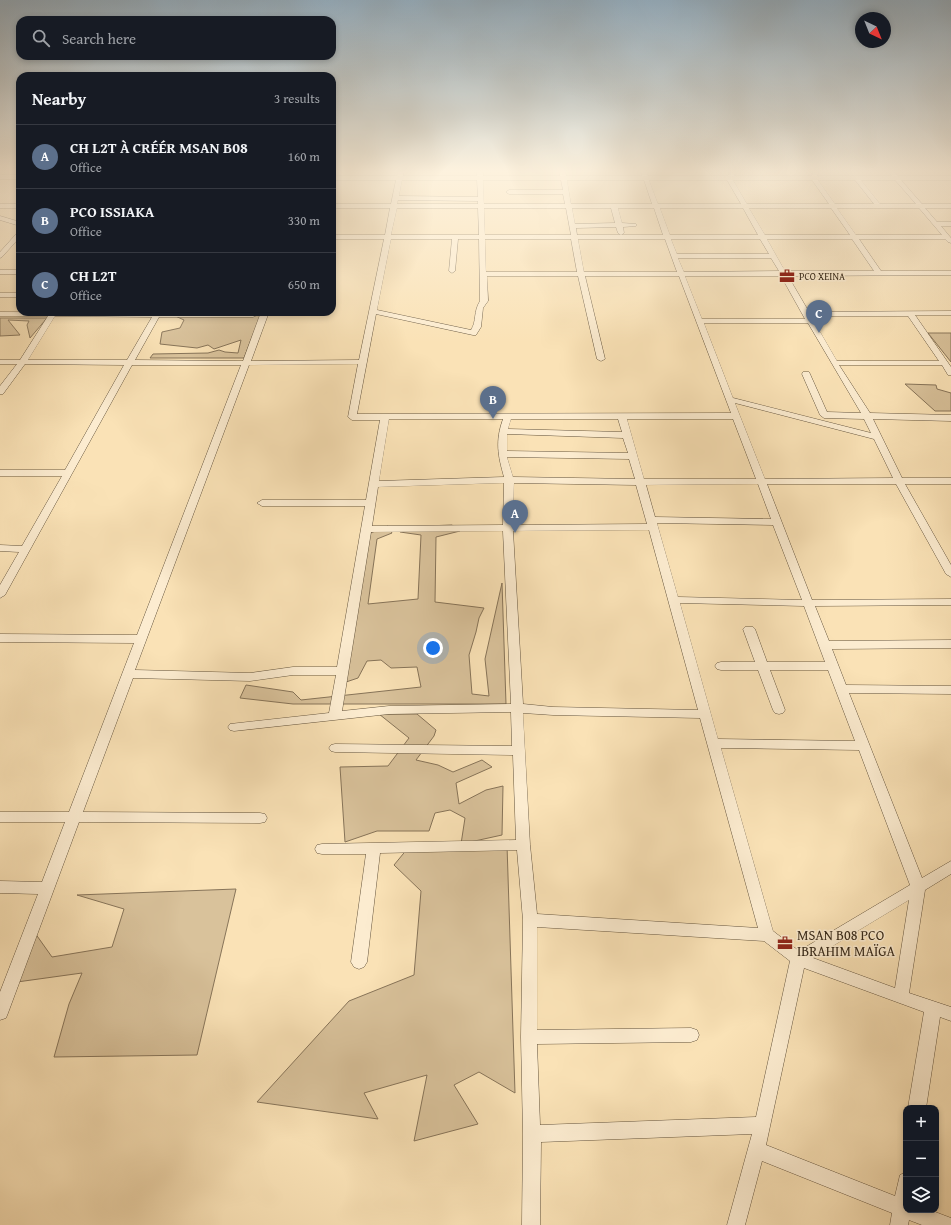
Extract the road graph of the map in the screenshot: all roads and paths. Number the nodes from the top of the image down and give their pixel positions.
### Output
1 (389, 227) edge
2 (481, 227) edge
3 (573, 227) edge
4 (619, 227) edge
5 (663, 227) edge
6 (757, 227) edge
7 (847, 227) edge
8 (938, 227) edge
9 (336, 237) edge
10 (666, 237) junction
11 (16, 238) edge
12 (387, 238) junction
13 (455, 238) junction
14 (481, 238) junction
15 (575, 238) junction
16 (622, 238) junction
17 (763, 238) junction
18 (854, 238) junction
19 (949, 240) edge
20 (0, 256) edge
21 (674, 256) junction
22 (773, 256) junction
23 (452, 271) dead end
24 (0, 272) edge
25 (16, 272) edge
26 (879, 273) junction
27 (951, 273) edge
28 (483, 274) junction
29 (581, 274) junction
30 (681, 274) junction
31 (783, 274) junction
32 (0, 295) edge
33 (16, 295) edge
34 (373, 311) junction
35 (951, 313) edge
36 (0, 314) edge
37 (16, 314) edge
38 (910, 314) junction
39 (51, 316) edge
40 (156, 316) edge
41 (258, 316) edge
42 (808, 318) junction
43 (699, 321) junction
44 (601, 359) dead end
45 (0, 362) edge
46 (22, 362) junction
47 (130, 362) junction
48 (363, 362) junction
49 (245, 363) junction
50 (834, 363) junction
51 (944, 363) junction
52 (951, 373) edge
53 (806, 374) dead end
54 (0, 392) edge
55 (729, 399) junction
56 (508, 416) junction
57 (736, 416) junction
58 (867, 416) junction
59 (385, 417) junction
60 (622, 417) junction
61 (951, 418) edge
62 (503, 431) junction
63 (627, 435) junction
64 (877, 437) junction
65 (502, 454) junction
66 (633, 456) junction
67 (0, 473) edge
68 (68, 473) junction
69 (509, 480) junction
70 (899, 481) junction
71 (951, 481) edge
72 (640, 482) junction
73 (761, 482) junction
74 (374, 484) junction
75 (371, 503) junction
76 (262, 504) dead end
77 (777, 522) junction
78 (652, 524) junction
79 (508, 528) junction
80 (367, 529) junction
81 (0, 548) edge
82 (26, 549) junction
83 (951, 574) edge
84 (0, 595) edge
85 (674, 600) junction
86 (951, 602) edge
87 (808, 603) junction
88 (749, 629) dead end
89 (0, 638) edge
90 (141, 639) junction
91 (951, 644) edge
92 (824, 645) junction
93 (721, 666) dead end
94 (764, 666) junction
95 (833, 666) junction
96 (343, 671) junction
97 (128, 674) junction
98 (842, 689) junction
99 (951, 690) edge
100 (518, 708) junction
101 (779, 710) dead end
102 (706, 714) junction
103 (335, 716) junction
104 (234, 727) dead end
105 (714, 743) junction
106 (863, 746) junction
107 (335, 748) dead end
108 (519, 752) junction
109 (0, 817) edge
110 (73, 818) junction
111 (260, 818) dead end
112 (523, 845) junction
113 (374, 848) junction
114 (322, 849) dead end
115 (951, 867) edge
116 (0, 887) edge
117 (918, 887) junction
118 (47, 888) junction
119 (530, 920) junction
120 (767, 936) junction
121 (798, 959) junction
122 (359, 962) dead end
123 (902, 997) junction
124 (933, 1008) junction
125 (0, 1013) edge
126 (951, 1014) edge
127 (691, 1035) dead end
128 (529, 1037) junction
129 (918, 1105) edge
130 (763, 1125) junction
131 (532, 1134) junction
132 (756, 1150) junction
133 (903, 1199) edge
134 (900, 1217) edge
135 (531, 1225) edge
136 (736, 1225) edge
137 (945, 1225) edge

1 - 12 street
2 - 14 street
3 - 15 street
4 - 16 street
5 - 10 street
6 - 17 street
7 - 18 street
8 - 19 street
9 - 12 street
10 - 16 street
10 - 17 street
10 - 21 street
11 - 20 street
12 - 13 street
12 - 34 street
13 - 14 street
13 - 23 street
14 - 15 street
14 - 28 street
15 - 16 street
15 - 29 street
17 - 18 street
17 - 22 street
18 - 19 street
18 - 26 street
21 - 22 street
21 - 30 street
22 - 31 street
24 - 25 street
26 - 27 street
26 - 31 street
28 - 29 street
28 - 34 street
29 - 30 street
29 - 44 street
30 - 31 street
30 - 43 street
31 - 42 street
32 - 33 street
34 - 48 street
35 - 38 street
36 - 37 street
38 - 42 street
38 - 51 street
39 - 46 street
40 - 47 street
41 - 49 street
42 - 43 street
42 - 50 street
43 - 55 street
45 - 46 street
46 - 47 street
46 - 54 street
47 - 49 street
47 - 68 street
48 - 49 street
48 - 59 street
49 - 90 street
50 - 51 street
50 - 58 street
51 - 52 street
53 - 58 street
55 - 57 street
55 - 64 street
56 - 59 street
56 - 60 street
56 - 62 street
57 - 60 street
57 - 73 street
58 - 61 street
58 - 64 street
59 - 74 street
60 - 63 street
62 - 63 street
62 - 65 street
63 - 66 street
64 - 70 street
65 - 66 street
65 - 69 street
66 - 72 street
67 - 68 street
68 - 82 street
69 - 72 street
69 - 74 street
69 - 79 street
70 - 71 street
70 - 73 street
70 - 83 street
72 - 73 street
72 - 78 street
73 - 77 street
74 - 75 street
75 - 76 street
75 - 80 street
77 - 78 street
77 - 87 street
78 - 79 street
78 - 85 street
79 - 80 street
79 - 100 street
80 - 96 street
81 - 82 street
82 - 84 street
85 - 87 street
85 - 102 street
86 - 87 street
87 - 92 street
88 - 94 street
89 - 90 street
90 - 97 street
91 - 92 street
92 - 95 street
93 - 94 street
94 - 95 street
94 - 101 street
95 - 98 street
96 - 97 street
96 - 103 street
97 - 110 street
98 - 99 street
98 - 106 street
100 - 102 street
100 - 103 street
100 - 108 street
102 - 105 street
103 - 104 street
105 - 106 street
105 - 120 street
106 - 117 street
107 - 108 street
108 - 112 street
109 - 110 street
110 - 111 street
110 - 118 street
112 - 113 street
112 - 119 street
113 - 114 street
113 - 122 street
115 - 117 street
116 - 118 street
117 - 121 street
117 - 123 street
118 - 125 street
119 - 120 street
119 - 128 street
120 - 121 street
121 - 123 street
121 - 130 street
123 - 124 street
124 - 126 street
124 - 129 street
127 - 128 street
128 - 131 street
130 - 131 street
130 - 132 street
131 - 135 street
132 - 134 street
132 - 136 street
133 - 134 street
134 - 137 street

